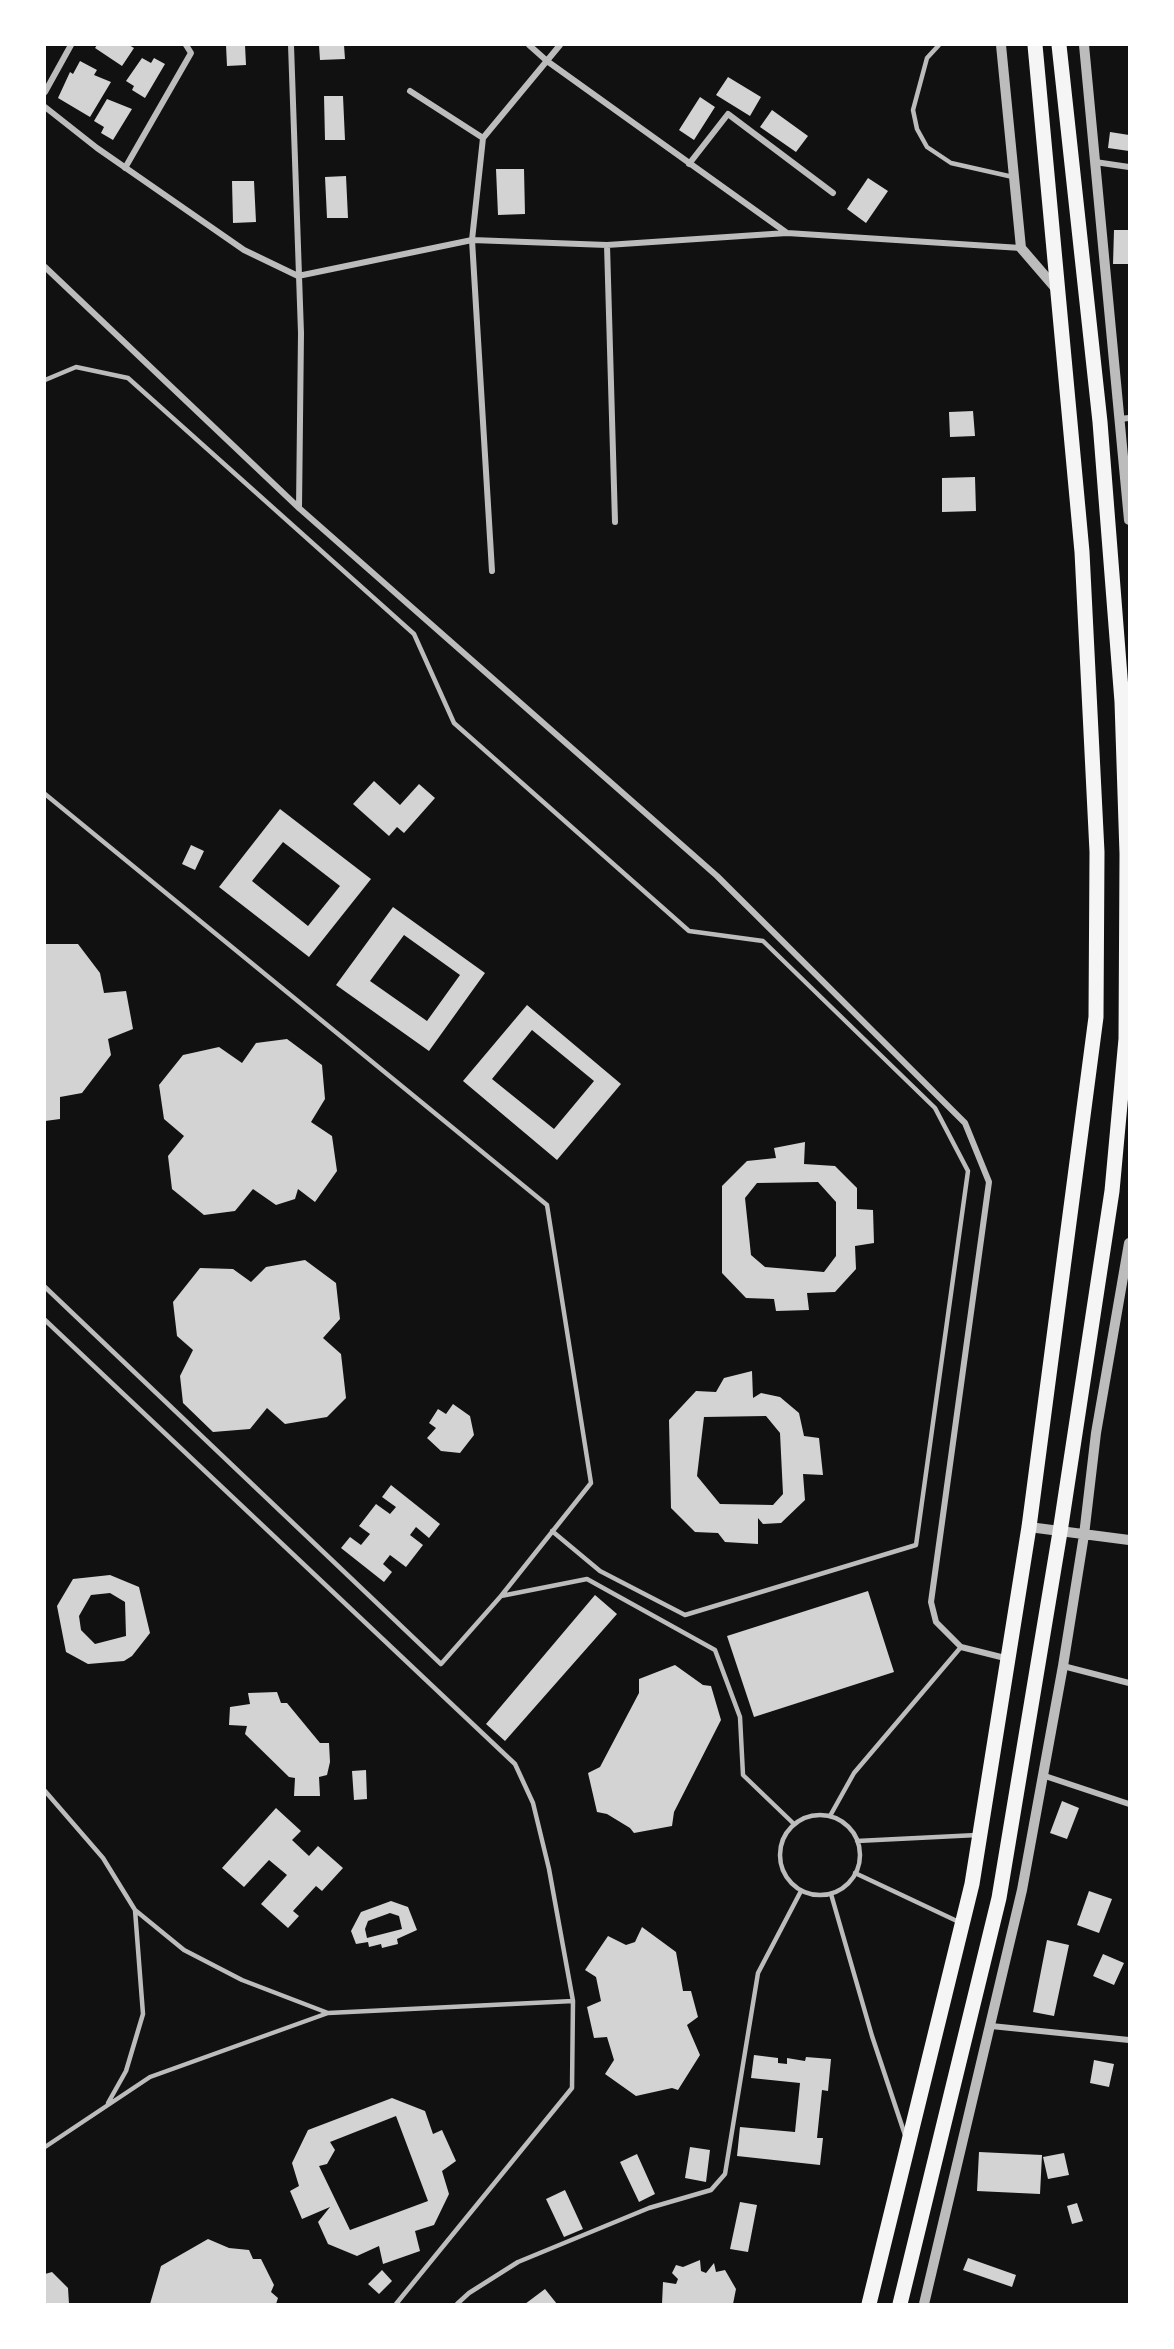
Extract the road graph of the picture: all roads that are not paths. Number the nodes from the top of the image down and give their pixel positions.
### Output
1 (71, 45) edge
2 (186, 45) edge
3 (291, 45) edge
4 (528, 45) edge
5 (560, 45) edge
6 (939, 45) edge
7 (1001, 45) edge
8 (1035, 45) edge
9 (1059, 45) edge
10 (1084, 45) edge
11 (547, 61) junction
12 (410, 90) dead end
13 (45, 92) edge
14 (45, 106) edge
15 (483, 138) junction
16 (1095, 162) junction
17 (689, 164) junction
18 (1129, 167) edge
19 (125, 168) junction
20 (1013, 177) junction
21 (833, 192) dead end
22 (787, 233) junction
23 (472, 240) junction
24 (607, 244) junction
25 (1021, 248) junction
26 (45, 267) edge
27 (298, 276) junction
28 (1060, 294) junction
29 (45, 380) edge
30 (1124, 419) edge
31 (299, 508) junction
32 (1129, 520) edge
33 (615, 522) dead end
34 (492, 571) dead end
35 (45, 794) edge
36 (1129, 1243) edge
37 (45, 1287) edge
38 (45, 1320) edge
39 (1029, 1527) junction
40 (552, 1532) junction
41 (1060, 1532) junction
42 (1084, 1535) junction
43 (1129, 1540) edge
44 (501, 1596) junction
45 (961, 1647) junction
46 (1009, 1659) junction
47 (1063, 1666) junction
48 (1129, 1683) edge
49 (1042, 1775) junction
50 (45, 1791) edge
51 (1129, 1804) edge
52 (830, 1816) junction
53 (794, 1824) junction
54 (980, 1835) junction
55 (857, 1840) junction
56 (855, 1873) junction
57 (801, 1890) junction
58 (831, 1894) junction
59 (135, 1910) junction
60 (962, 1923) junction
61 (573, 2001) junction
62 (328, 2013) junction
63 (991, 2026) junction
64 (1129, 2040) edge
65 (107, 2105) junction
66 (908, 2146) junction
67 (45, 2148) edge
68 (396, 2304) edge
69 (457, 2304) edge
70 (869, 2304) edge
71 (900, 2304) edge
72 (924, 2304) edge

1 - 13 street
2 - 19 street
3 - 27 street
4 - 11 street
5 - 11 street
6 - 20 lane
7 - 20 street
8 - 28 highway
9 - 41 highway
10 - 16 street
11 - 15 street
11 - 17 street
12 - 15 street
14 - 19 street
15 - 23 street
16 - 18 street
16 - 30 street
17 - 21 street
17 - 22 street
19 - 27 street
20 - 25 street
22 - 24 street
22 - 25 street
23 - 24 street
23 - 27 street
23 - 34 street
24 - 33 street
25 - 28 street
26 - 31 street
27 - 31 street
28 - 39 highway
29 - 40 lane
30 - 32 street
31 - 45 street
35 - 40 lane
36 - 42 street
37 - 44 lane
38 - 61 lane
39 - 41 street
39 - 46 highway
40 - 44 lane
41 - 42 street
41 - 71 highway
42 - 43 street
42 - 47 street
44 - 53 lane
45 - 46 street
45 - 52 lane
46 - 54 highway
47 - 48 street
47 - 49 street
49 - 51 street
49 - 63 street
50 - 59 lane
52 - 53 lane
52 - 55 lane
53 - 57 lane
54 - 55 lane
54 - 60 highway
55 - 56 lane
56 - 58 lane
56 - 60 lane
57 - 58 lane
57 - 69 lane
58 - 66 lane
59 - 62 lane
59 - 65 lane
60 - 66 highway
61 - 62 lane
61 - 68 lane
62 - 65 lane
63 - 64 street
63 - 72 street
65 - 67 lane
66 - 70 highway

